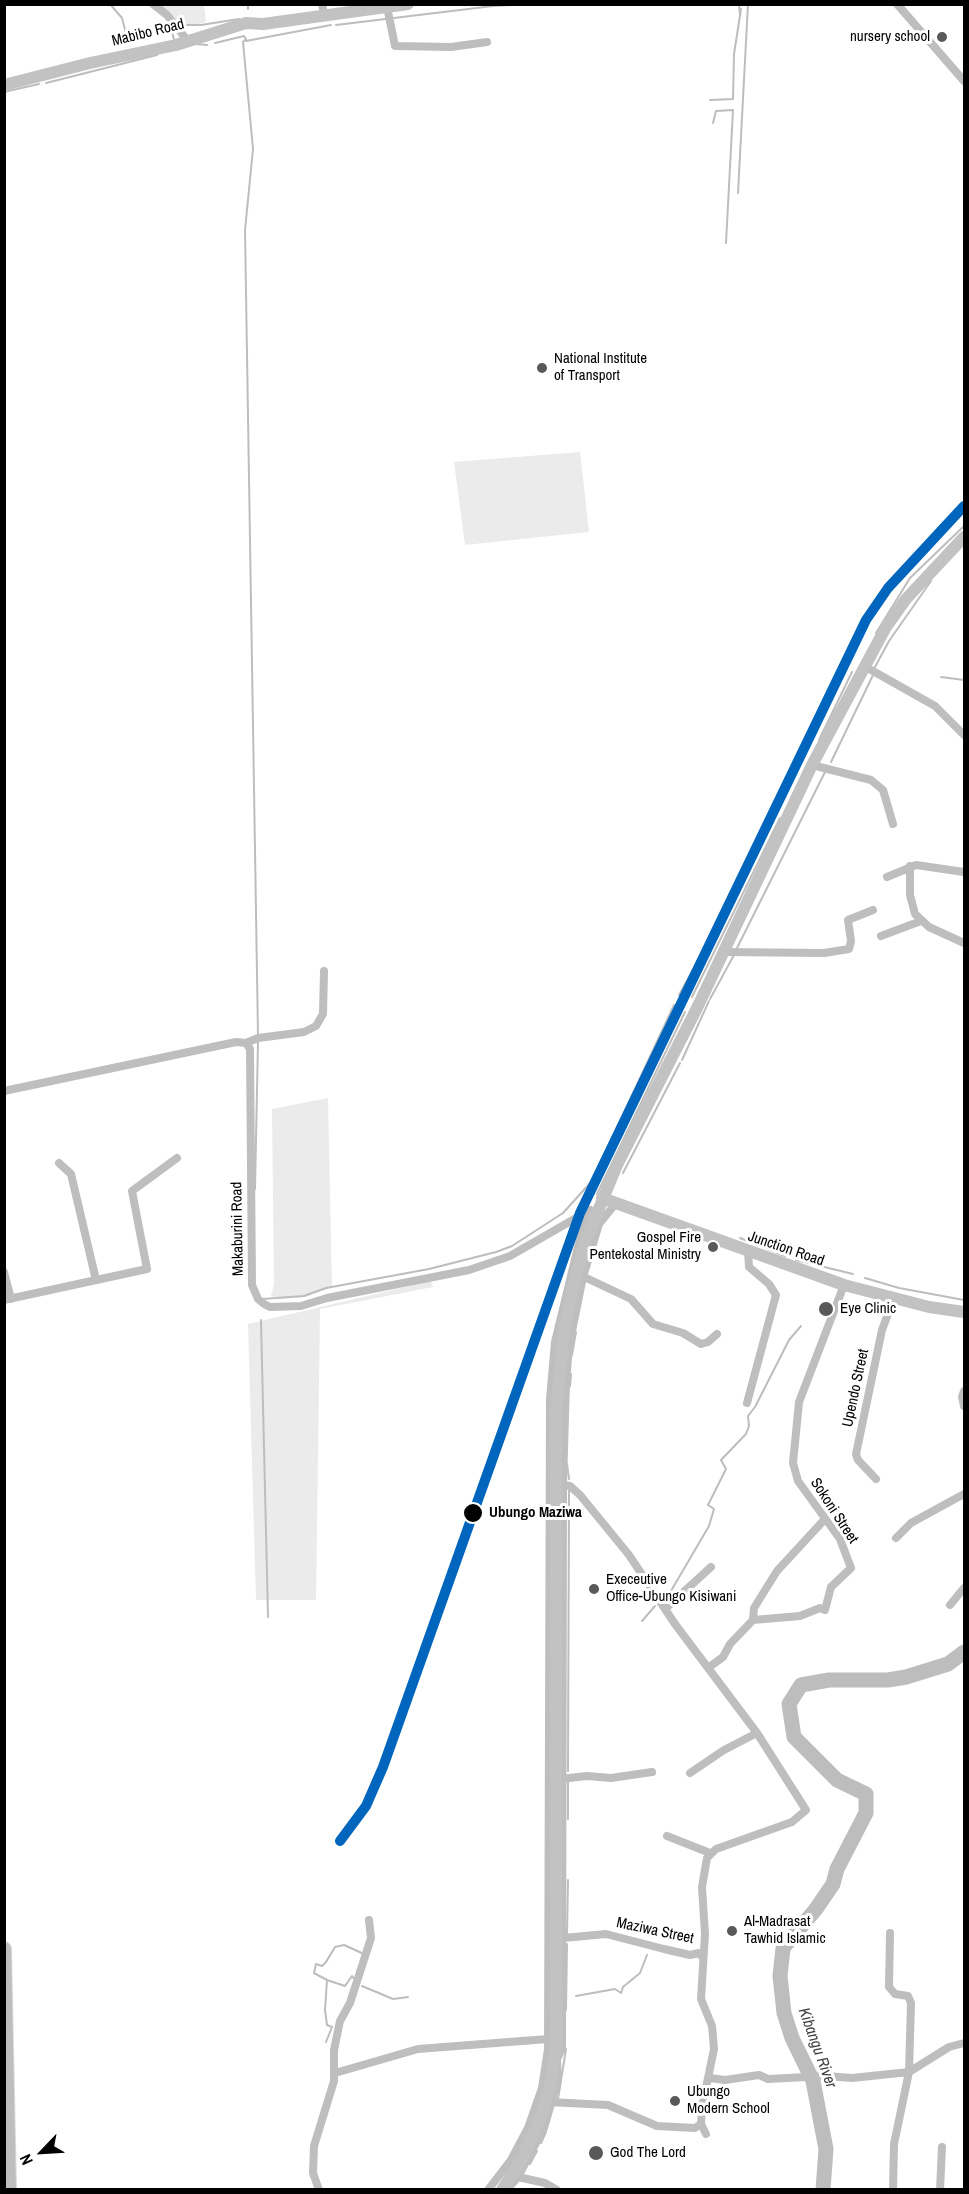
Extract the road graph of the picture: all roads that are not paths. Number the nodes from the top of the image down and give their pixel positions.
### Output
1 (153, 4) edge
2 (408, 4) edge
3 (897, 4) edge
4 (387, 7) junction
5 (323, 9) edge
6 (187, 39) junction
7 (487, 42) dead end
8 (964, 81) edge
9 (4, 85) edge
10 (964, 537) edge
11 (864, 666) junction
12 (964, 735) edge
13 (812, 765) junction
14 (893, 824) dead end
15 (910, 866) junction
16 (964, 872) edge
17 (886, 877) dead end
18 (873, 910) dead end
19 (921, 921) junction
20 (881, 936) dead end
21 (964, 943) edge
22 (723, 952) junction
23 (324, 971) dead end
24 (246, 1043) junction
25 (4, 1091) edge
26 (177, 1158) dead end
27 (59, 1163) dead end
28 (616, 1203) junction
29 (596, 1206) junction
30 (748, 1251) junction
31 (4, 1272) edge
32 (580, 1275) junction
33 (96, 1281) junction
34 (844, 1285) junction
35 (894, 1298) junction
36 (8, 1300) edge
37 (964, 1312) edge
38 (717, 1334) dead end
39 (964, 1391) edge
40 (747, 1403) dead end
41 (964, 1406) edge
42 (876, 1479) dead end
43 (559, 1484) junction
44 (964, 1494) edge
45 (825, 1519) junction
46 (896, 1538) dead end
47 (711, 1567) dead end
48 (964, 1588) edge
49 (950, 1605) dead end
50 (665, 1609) junction
51 (753, 1620) junction
52 (708, 1668) junction
53 (757, 1733) junction
54 (652, 1772) dead end
55 (690, 1773) dead end
56 (560, 1779) junction
57 (667, 1836) dead end
58 (710, 1853) junction
59 (369, 1920) dead end
60 (890, 1933) dead end
61 (563, 1938) junction
62 (4, 1949) edge
63 (703, 1958) junction
64 (548, 2039) junction
65 (964, 2043) edge
66 (909, 2072) junction
67 (335, 2073) junction
68 (710, 2078) junction
69 (549, 2102) junction
70 (701, 2124) junction
71 (706, 2134) dead end
72 (942, 2147) dead end
73 (518, 2177) junction
74 (9, 2190) edge
75 (319, 2190) edge
76 (488, 2190) edge
77 (502, 2190) edge
78 (507, 2190) edge
79 (557, 2190) edge
80 (893, 2190) edge
81 (940, 2190) edge

1 - 6 street
2 - 4 main road, Mabibo Road
3 - 8 street
4 - 5 main road, Mabibo Road
4 - 7 street
5 - 6 main road, Mabibo Road
6 - 9 main road, Mabibo Road
10 - 11 main road
11 - 12 street
11 - 13 main road
13 - 14 street
13 - 22 main road
15 - 16 street
15 - 17 street
15 - 19 street
18 - 22 street
19 - 20 street
19 - 21 street
22 - 29 main road
23 - 24 street
24 - 25 street
24 - 29 street, Makaburini Road
26 - 33 street
27 - 33 street
28 - 29 main road, Junction Road
28 - 30 main road, Junction Road
28 - 32 street
29 - 32 main road
29 - 64 street
30 - 34 main road, Junction Road
30 - 40 street
31 - 36 street
32 - 38 street
32 - 43 main road
33 - 36 street
34 - 35 main road, Junction Road
34 - 45 street, Sokoni Street
35 - 37 main road, Junction Road
35 - 42 street, Upendo Street
39 - 41 street
43 - 50 street
43 - 56 main road
44 - 46 street
45 - 51 street
45 - 51 street, Sokoni Street
47 - 50 street
48 - 49 street
50 - 52 street
51 - 52 street
52 - 53 street
53 - 55 street
53 - 58 street
54 - 56 street
56 - 61 street
56 - 69 main road
57 - 58 street
58 - 63 street
59 - 67 street
60 - 66 street
61 - 63 street, Maziwa Street
61 - 69 street
62 - 74 highway
63 - 68 street
64 - 67 street
64 - 76 street
65 - 66 street
66 - 68 street
66 - 80 street
67 - 75 street
68 - 70 street
69 - 70 street
69 - 73 street
69 - 77 main road
70 - 71 street
72 - 81 street
73 - 78 street
73 - 79 street

